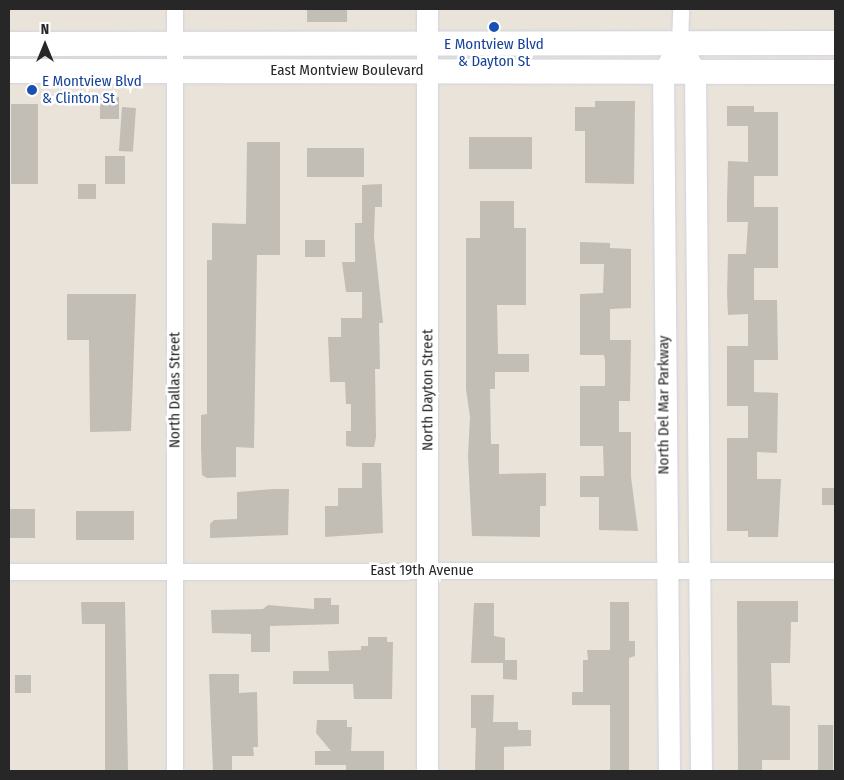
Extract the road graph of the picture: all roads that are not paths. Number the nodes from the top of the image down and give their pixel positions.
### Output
1 (175, 9) edge
2 (427, 9) edge
3 (681, 9) edge
4 (835, 43) edge
5 (9, 44) edge
6 (427, 44) junction
7 (680, 44) junction
8 (175, 46) junction
9 (427, 70) junction
10 (9, 71) edge
11 (173, 72) junction
12 (663, 72) junction
13 (694, 72) junction
14 (835, 72) edge
15 (428, 570) junction
16 (176, 571) junction
17 (667, 571) junction
18 (699, 571) junction
19 (835, 571) edge
20 (9, 572) edge
21 (174, 771) edge
22 (427, 771) edge
23 (669, 771) edge
24 (700, 771) edge

1 - 8 street, North Dallas Street
2 - 6 street, North Dayton Street
3 - 7 street
4 - 7 main road, East Montview Boulevard
5 - 8 main road, East Montview Boulevard
6 - 7 main road, East Montview Boulevard
6 - 8 main road, East Montview Boulevard
6 - 9 street, North Dayton Street
7 - 12 street
7 - 13 street
8 - 11 street, North Dallas Street
9 - 11 main road, East Montview Boulevard
9 - 12 main road, East Montview Boulevard
9 - 15 street, North Dayton Street
10 - 11 main road, East Montview Boulevard
11 - 16 street, North Dallas Street
12 - 13 main road, East Montview Boulevard
12 - 17 street, North Del Mar Parkway
13 - 14 main road, East Montview Boulevard
13 - 18 street, North Del Mar Parkway
15 - 16 street, East 19th Avenue
15 - 17 street, East 19th Avenue
15 - 22 street, North Dayton Street
16 - 20 street, East 19th Avenue
16 - 21 street, North Dallas Street
17 - 18 street, East 19th Avenue
17 - 23 street, North Del Mar Parkway
18 - 19 street, East 19th Avenue
18 - 24 street, North Del Mar Parkway

